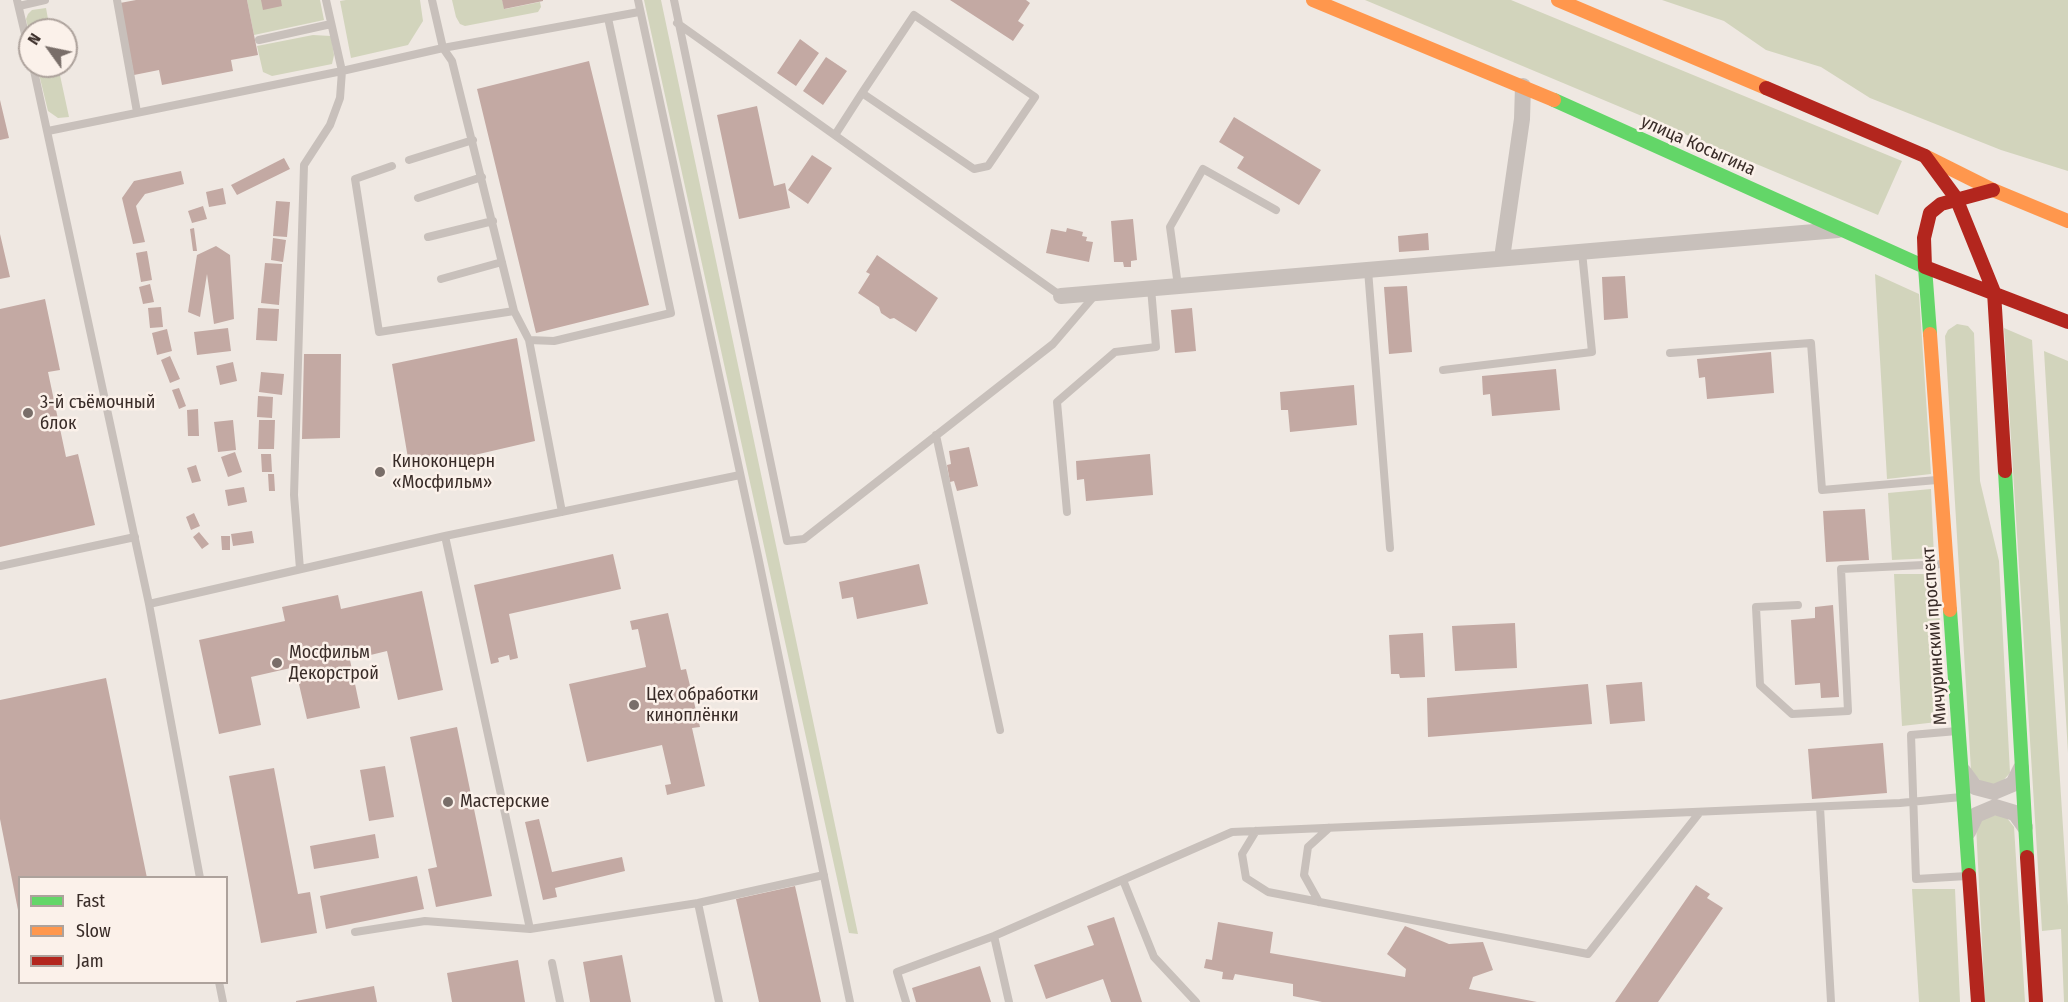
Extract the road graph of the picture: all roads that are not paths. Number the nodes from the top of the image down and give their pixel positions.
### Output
1 (45, 0) edge
2 (117, 0) edge
3 (326, 0) edge
4 (432, 0) edge
5 (638, 0) edge
6 (674, 0) edge
7 (1313, 0) edge
8 (1558, 0) edge
9 (18, 3) edge
10 (639, 12) junction
11 (21, 18) edge
12 (608, 18) junction
13 (677, 23) junction
14 (332, 24) junction
15 (259, 40) dead end
16 (443, 48) junction
17 (342, 71) junction
18 (36, 78) edge
19 (1522, 86) junction
20 (862, 93) junction
21 (136, 112) junction
22 (48, 130) junction
23 (834, 135) junction
24 (473, 140) junction
25 (1925, 156) junction
26 (409, 160) dead end
27 (392, 166) dead end
28 (482, 177) junction
29 (1993, 190) junction
30 (418, 198) dead end
31 (1956, 198) junction
32 (1276, 210) dead end
33 (2068, 220) edge
34 (493, 221) junction
35 (1839, 230) junction
36 (429, 237) dead end
37 (1582, 252) junction
38 (1502, 258) junction
39 (502, 262) junction
40 (1925, 267) junction
41 (1368, 270) junction
42 (441, 279) dead end
43 (1178, 286) junction
44 (1151, 288) junction
45 (1097, 292) junction
46 (1994, 292) junction
47 (1061, 296) joint
48 (514, 311) junction
49 (2068, 321) edge
50 (529, 340) junction
51 (1670, 353) dead end
52 (1443, 370) dead end
53 (936, 435) junction
54 (740, 476) junction
55 (1941, 480) junction
56 (562, 512) junction
57 (1067, 512) dead end
58 (445, 536) junction
59 (135, 537) junction
60 (1390, 548) dead end
61 (1947, 564) junction
62 (0, 566) edge
63 (300, 569) junction
64 (149, 604) junction
65 (1798, 605) dead end
66 (1000, 730) dead end
67 (1960, 731) junction
68 (2022, 765) junction
69 (1963, 770) junction
70 (1965, 796) junction
71 (1914, 802) junction
72 (1820, 807) junction
73 (1700, 812) junction
74 (1329, 828) junction
75 (1256, 831) junction
76 (2026, 831) junction
77 (1968, 834) junction
78 (824, 875) junction
79 (200, 876) edge
80 (1970, 876) junction
81 (1123, 880) junction
82 (1319, 902) junction
83 (698, 903) junction
84 (530, 929) junction
85 (354, 932) dead end
86 (994, 936) junction
87 (552, 963) dead end
88 (219, 984) edge
89 (223, 1002) edge
90 (560, 1002) edge
91 (719, 1002) edge
92 (850, 1002) edge
93 (906, 1002) edge
94 (1009, 1002) edge
95 (1196, 1002) edge
96 (1831, 1002) edge
97 (1978, 1002) edge
98 (2036, 1002) edge

1 - 9 lane
2 - 21 lane
3 - 14 lane
4 - 16 lane
5 - 10 lane
6 - 13 lane
7 - 19 main road, улица Косыгина
8 - 25 main road
9 - 11 lane
10 - 12 lane
10 - 54 lane
12 - 16 lane
12 - 50 lane
13 - 23 lane
13 - 53 lane
14 - 15 lane
14 - 17 lane
16 - 17 lane
16 - 24 lane
17 - 21 lane
17 - 63 lane
18 - 22 lane
19 - 35 main road, улица Косыгина
19 - 38 street
20 - 20 lane
20 - 23 lane
21 - 22 lane
22 - 59 lane
23 - 47 lane
24 - 26 lane
24 - 28 lane
25 - 29 main road
25 - 31 main road
27 - 48 lane
28 - 30 lane
28 - 34 lane
29 - 31 main road
29 - 33 main road
31 - 40 main road, Мичуринский проспект
31 - 46 main road
32 - 43 lane
34 - 36 lane
34 - 39 lane
35 - 37 street
35 - 40 main road, улица Косыгина
37 - 38 street
37 - 52 lane
38 - 41 street
39 - 42 lane
39 - 48 lane
40 - 46 main road, улица Косыгина
40 - 55 main road, Мичуринский проспект
41 - 43 street
41 - 60 lane
43 - 44 street
44 - 45 street
44 - 57 lane
45 - 47 street
45 - 53 lane
46 - 49 main road, улица Косыгина
46 - 68 main road
48 - 50 lane
50 - 56 lane
51 - 55 lane
53 - 66 lane
54 - 56 lane
54 - 78 lane
55 - 61 main road, Мичуринский проспект
56 - 58 lane
58 - 63 lane
58 - 84 lane
59 - 62 lane
59 - 64 lane
61 - 65 lane
61 - 67 main road, Мичуринский проспект
63 - 64 lane
64 - 79 lane
67 - 69 main road, Мичуринский проспект
67 - 71 lane
68 - 69 street
68 - 76 main road
69 - 70 main road, Мичуринский проспект
70 - 71 lane
70 - 77 main road, Мичуринский проспект
71 - 72 lane
71 - 80 lane
72 - 73 lane
72 - 96 lane
73 - 74 lane
73 - 82 lane
74 - 75 lane
74 - 82 lane
75 - 81 lane
75 - 82 lane
76 - 77 street
76 - 98 main road
77 - 80 main road, Мичуринский проспект
78 - 83 lane
78 - 92 lane
80 - 97 main road, Мичуринский проспект
81 - 86 lane
81 - 95 lane
83 - 84 lane
83 - 91 lane
84 - 85 lane
86 - 93 lane
86 - 94 lane
87 - 90 lane
88 - 89 lane

